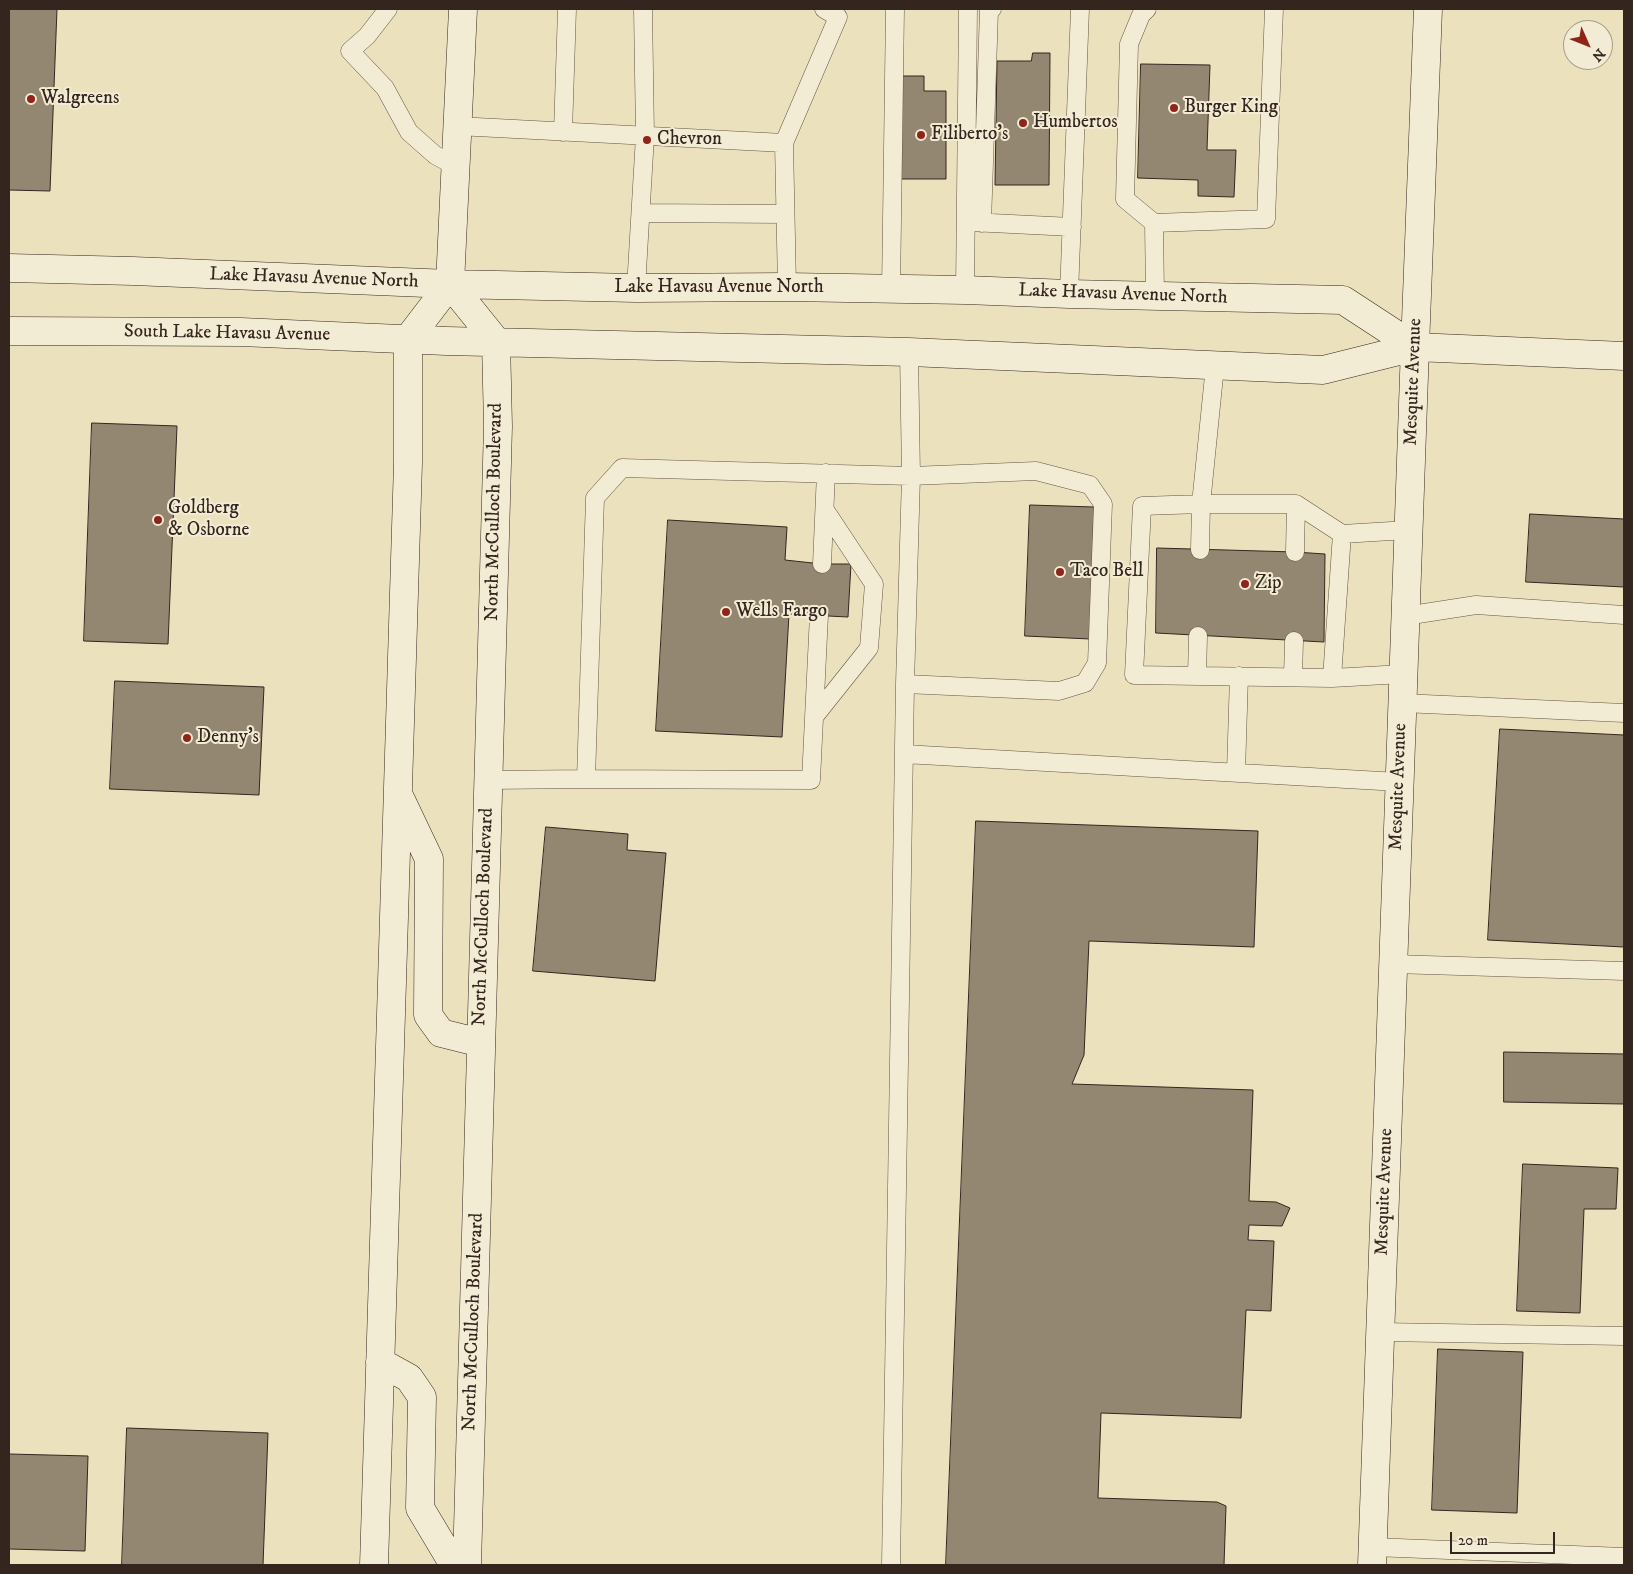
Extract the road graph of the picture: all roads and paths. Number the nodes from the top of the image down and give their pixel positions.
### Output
1 (388, 9) edge
2 (463, 9) edge
3 (567, 9) edge
4 (643, 9) edge
5 (824, 9) edge
6 (895, 9) edge
7 (968, 9) edge
8 (992, 9) edge
9 (1080, 9) edge
10 (1147, 9) edge
11 (1274, 9) edge
12 (1428, 9) edge
13 (457, 126) junction
14 (563, 132) junction
15 (645, 136) junction
16 (784, 143) junction
17 (455, 166) junction
18 (641, 213) junction
19 (785, 214) junction
20 (974, 222) junction
21 (1154, 223) junction
22 (1072, 227) junction
23 (9, 268) edge
24 (450, 284) junction
25 (787, 287) junction
26 (636, 288) junction
27 (891, 290) junction
28 (965, 290) junction
29 (1069, 294) junction
30 (1155, 296) junction
31 (9, 331) edge
32 (408, 339) junction
33 (496, 341) junction
34 (1415, 347) junction
35 (909, 352) junction
36 (1622, 353) edge
37 (1215, 366) junction
38 (826, 473) junction
39 (912, 476) junction
40 (1201, 504) junction
41 (1296, 504) junction
42 (824, 510) junction
43 (1408, 530) junction
44 (1342, 534) junction
45 (1200, 550) dead end
46 (1295, 552) dead end
47 (822, 564) dead end
48 (1624, 614) edge
49 (819, 615) dead end
50 (1405, 616) junction
51 (1198, 636) dead end
52 (1294, 641) dead end
53 (1403, 674) junction
54 (1197, 676) junction
55 (1239, 676) junction
56 (1293, 677) junction
57 (1332, 678) junction
58 (906, 684) junction
59 (1402, 703) junction
60 (1624, 713) edge
61 (814, 718) junction
62 (904, 754) junction
63 (1236, 772) junction
64 (586, 779) junction
65 (488, 780) junction
66 (1400, 782) junction
67 (398, 793) junction
68 (1393, 964) junction
69 (1624, 971) edge
70 (481, 1043) junction
71 (1380, 1332) junction
72 (1624, 1336) edge
73 (380, 1362) junction
74 (1372, 1556) edge
75 (1624, 1557) edge
76 (374, 1565) edge
77 (454, 1565) edge
78 (467, 1565) edge
79 (891, 1565) edge

1 - 17 lane
2 - 13 main road
3 - 14 lane
4 - 15 lane
5 - 16 lane
6 - 27 lane
7 - 20 lane
8 - 20 lane
9 - 22 lane
10 - 21 lane
11 - 21 lane
12 - 34 main road, Mesquite Avenue
13 - 14 lane
13 - 17 main road
14 - 15 lane
15 - 16 lane
15 - 18 lane
16 - 19 lane
17 - 24 main road
18 - 19 lane
18 - 26 lane
19 - 25 lane
20 - 22 lane
20 - 28 lane
21 - 30 lane
22 - 29 lane
23 - 24 main road, Lake Havasu Avenue North
24 - 26 main road, Lake Havasu Avenue North
24 - 32 main road
24 - 33 main road
25 - 26 main road, Lake Havasu Avenue North
25 - 27 main road, Lake Havasu Avenue North
27 - 28 main road, Lake Havasu Avenue North
28 - 29 main road, Lake Havasu Avenue North
29 - 30 main road, Lake Havasu Avenue North
30 - 34 main road, Lake Havasu Avenue North
31 - 32 main road, South Lake Havasu Avenue
32 - 33 main road, South Lake Havasu Avenue
32 - 67 main road
33 - 35 main road
33 - 65 main road, North McCulloch Boulevard
34 - 36 main road
34 - 37 main road
34 - 43 main road, Mesquite Avenue
35 - 37 main road
35 - 39 lane
37 - 40 lane
38 - 39 lane
38 - 42 lane
38 - 64 lane
39 - 58 lane
39 - 58 lane
40 - 41 lane
40 - 45 lane
40 - 54 lane
41 - 44 lane
41 - 46 lane
42 - 47 lane
42 - 61 lane
43 - 44 lane
43 - 50 main road, Mesquite Avenue
44 - 57 lane
48 - 50 lane
49 - 61 lane
50 - 53 main road, Mesquite Avenue
51 - 54 lane
52 - 56 lane
53 - 57 lane
53 - 59 main road, Mesquite Avenue
54 - 55 lane
55 - 56 lane
55 - 63 lane
56 - 57 lane
58 - 62 lane
59 - 60 lane
59 - 66 main road, Mesquite Avenue
61 - 64 lane
62 - 63 lane
62 - 79 lane
63 - 66 lane
64 - 65 lane
65 - 70 main road, North McCulloch Boulevard
66 - 68 main road, Mesquite Avenue
67 - 70 main road
67 - 73 main road
68 - 69 lane
68 - 71 main road, Mesquite Avenue
70 - 78 main road, North McCulloch Boulevard
71 - 72 lane
71 - 74 main road, Mesquite Avenue
73 - 76 main road
73 - 77 main road
74 - 75 lane

